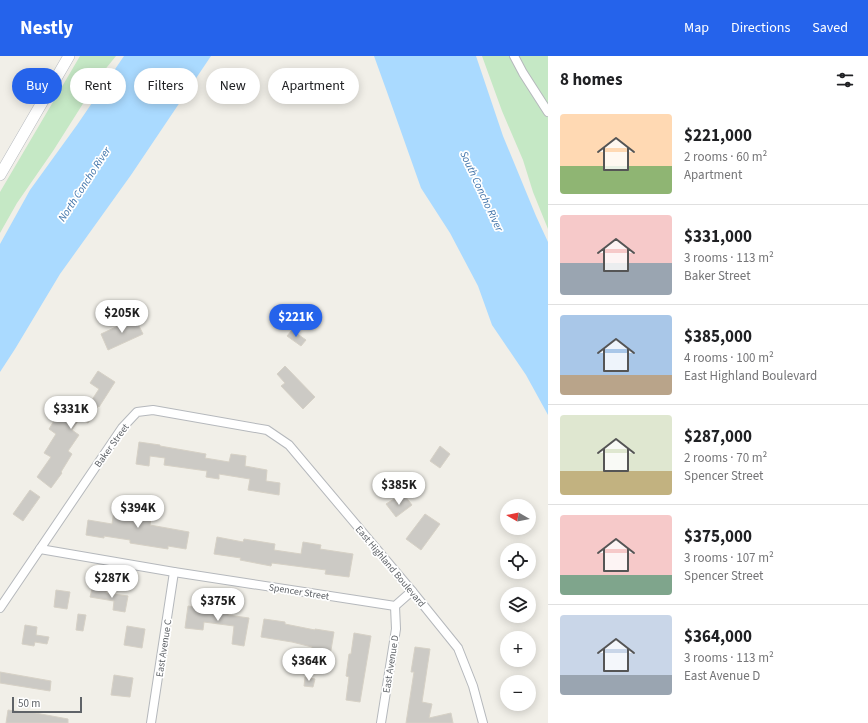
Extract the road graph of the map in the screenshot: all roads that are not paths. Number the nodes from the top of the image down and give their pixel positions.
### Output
1 (69, 56) edge
2 (514, 56) edge
3 (548, 112) edge
4 (0, 175) edge
5 (267, 430) joint
6 (40, 549) junction
7 (174, 572) junction
8 (412, 591) junction
9 (395, 606) junction
10 (0, 608) edge
11 (151, 723) edge
12 (381, 723) edge
13 (483, 723) edge

1 - 4 street
2 - 3 street
5 - 6 street, Baker Street
5 - 8 street, East Highland Boulevard
6 - 7 street, Spencer Street
6 - 10 street, Baker Street
7 - 9 street, Spencer Street
7 - 11 street, East Avenue C
8 - 9 street
8 - 13 street, East Highland Boulevard
9 - 12 street, East Avenue D

